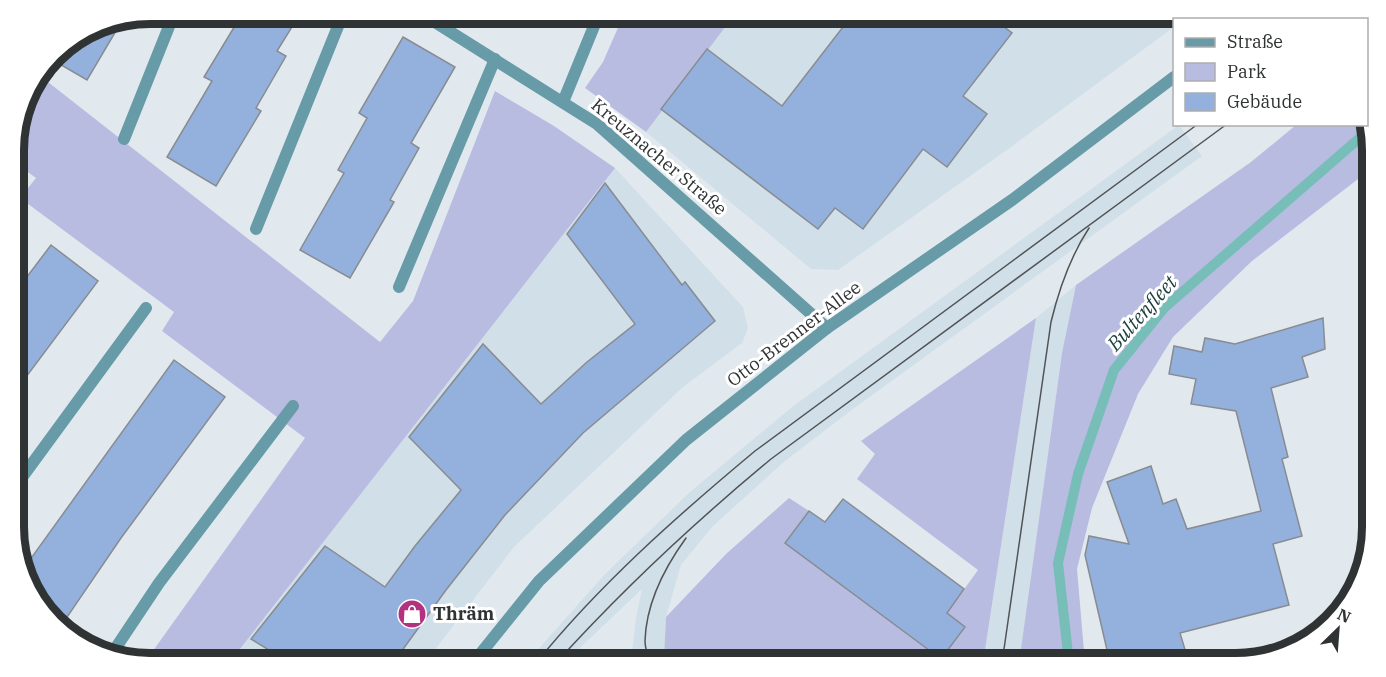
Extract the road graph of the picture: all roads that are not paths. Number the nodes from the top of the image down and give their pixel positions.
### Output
1 (170, 24) edge
2 (339, 24) edge
3 (442, 24) edge
4 (595, 24) edge
5 (495, 59) junction
6 (1173, 78) edge
7 (563, 102) junction
8 (124, 139) dead end
9 (256, 229) dead end
10 (399, 287) dead end
11 (146, 308) dead end
12 (827, 328) junction
13 (293, 406) dead end
14 (24, 475) edge
15 (116, 648) edge
16 (481, 653) edge

1 - 8 street
2 - 9 street
3 - 5 street, Kreuznacher Straße
4 - 7 street
5 - 7 street, Kreuznacher Straße
5 - 10 street
6 - 12 street, Otto-Brenner-Allee
7 - 12 street, Kreuznacher Straße
11 - 14 street
12 - 16 street, Otto-Brenner-Allee
13 - 15 street

